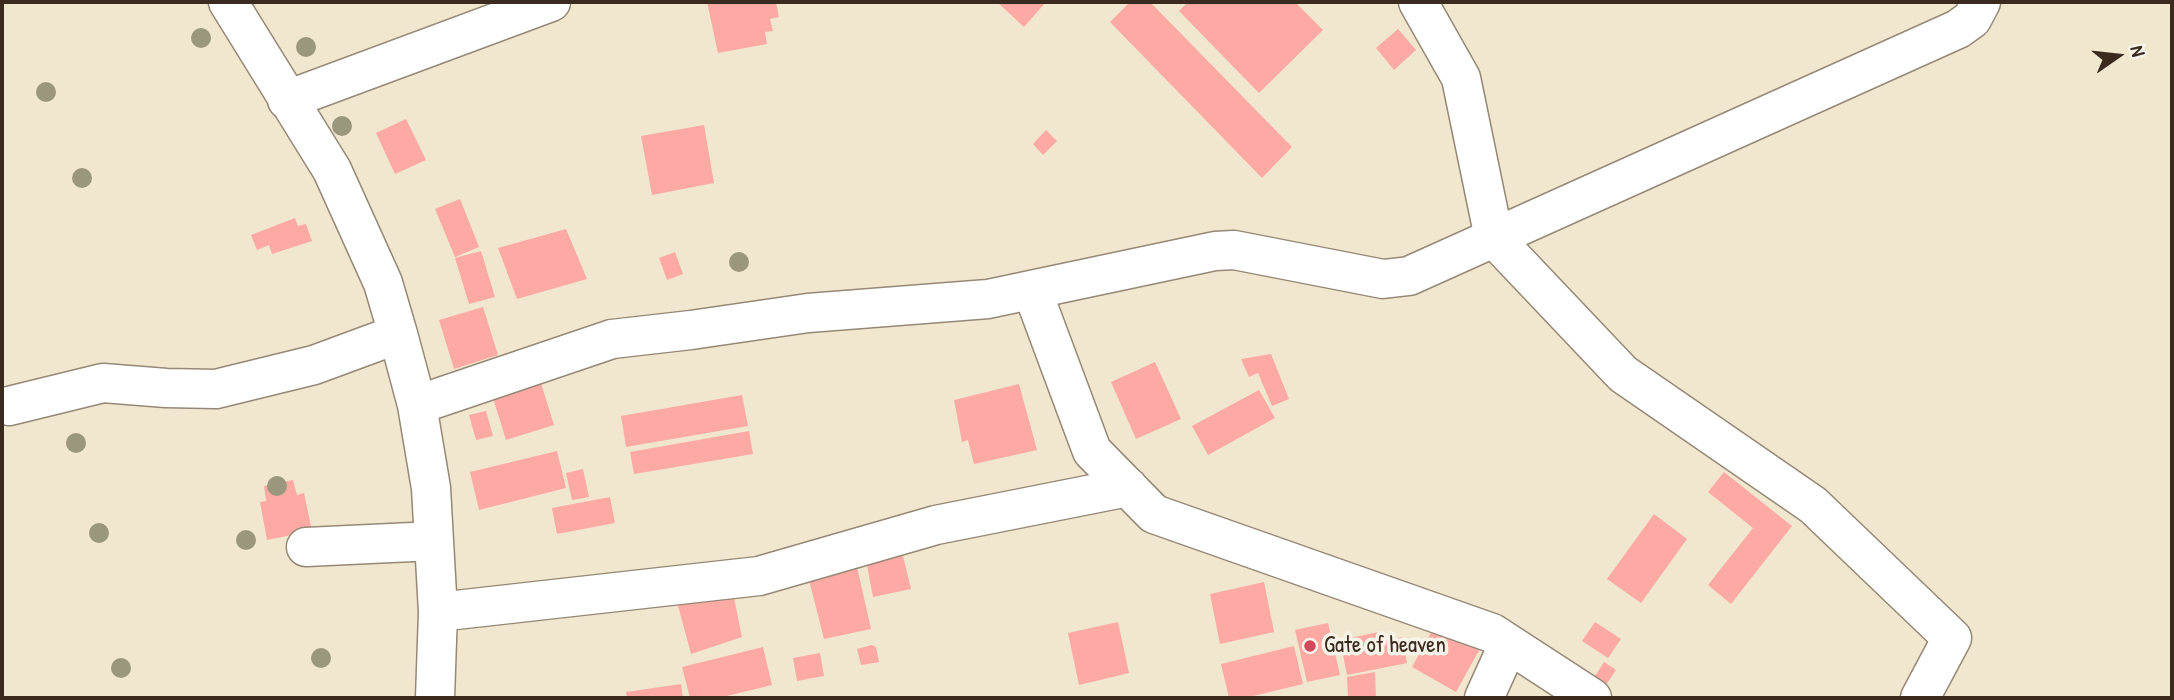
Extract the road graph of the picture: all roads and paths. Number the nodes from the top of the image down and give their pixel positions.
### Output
1 (228, 2) edge
2 (551, 2) edge
3 (1418, 2) edge
4 (1981, 2) edge
5 (287, 100) junction
6 (1494, 238) junction
7 (1032, 290) junction
8 (398, 334) junction
9 (417, 405) junction
10 (9, 407) dead end
11 (1128, 487) junction
12 (435, 541) junction
13 (306, 547) dead end
14 (438, 612) junction
15 (1508, 645) junction
16 (435, 698) edge
17 (1484, 698) edge
18 (1592, 698) edge
19 (1920, 698) edge

1 - 5 street
2 - 5 street
3 - 6 street
4 - 6 street
5 - 8 street
6 - 7 street
6 - 19 street
7 - 9 street
7 - 11 street
8 - 9 street
8 - 10 street
9 - 12 street
11 - 14 street
11 - 15 street
12 - 13 street
12 - 14 street
14 - 16 street
15 - 17 street
15 - 18 street

